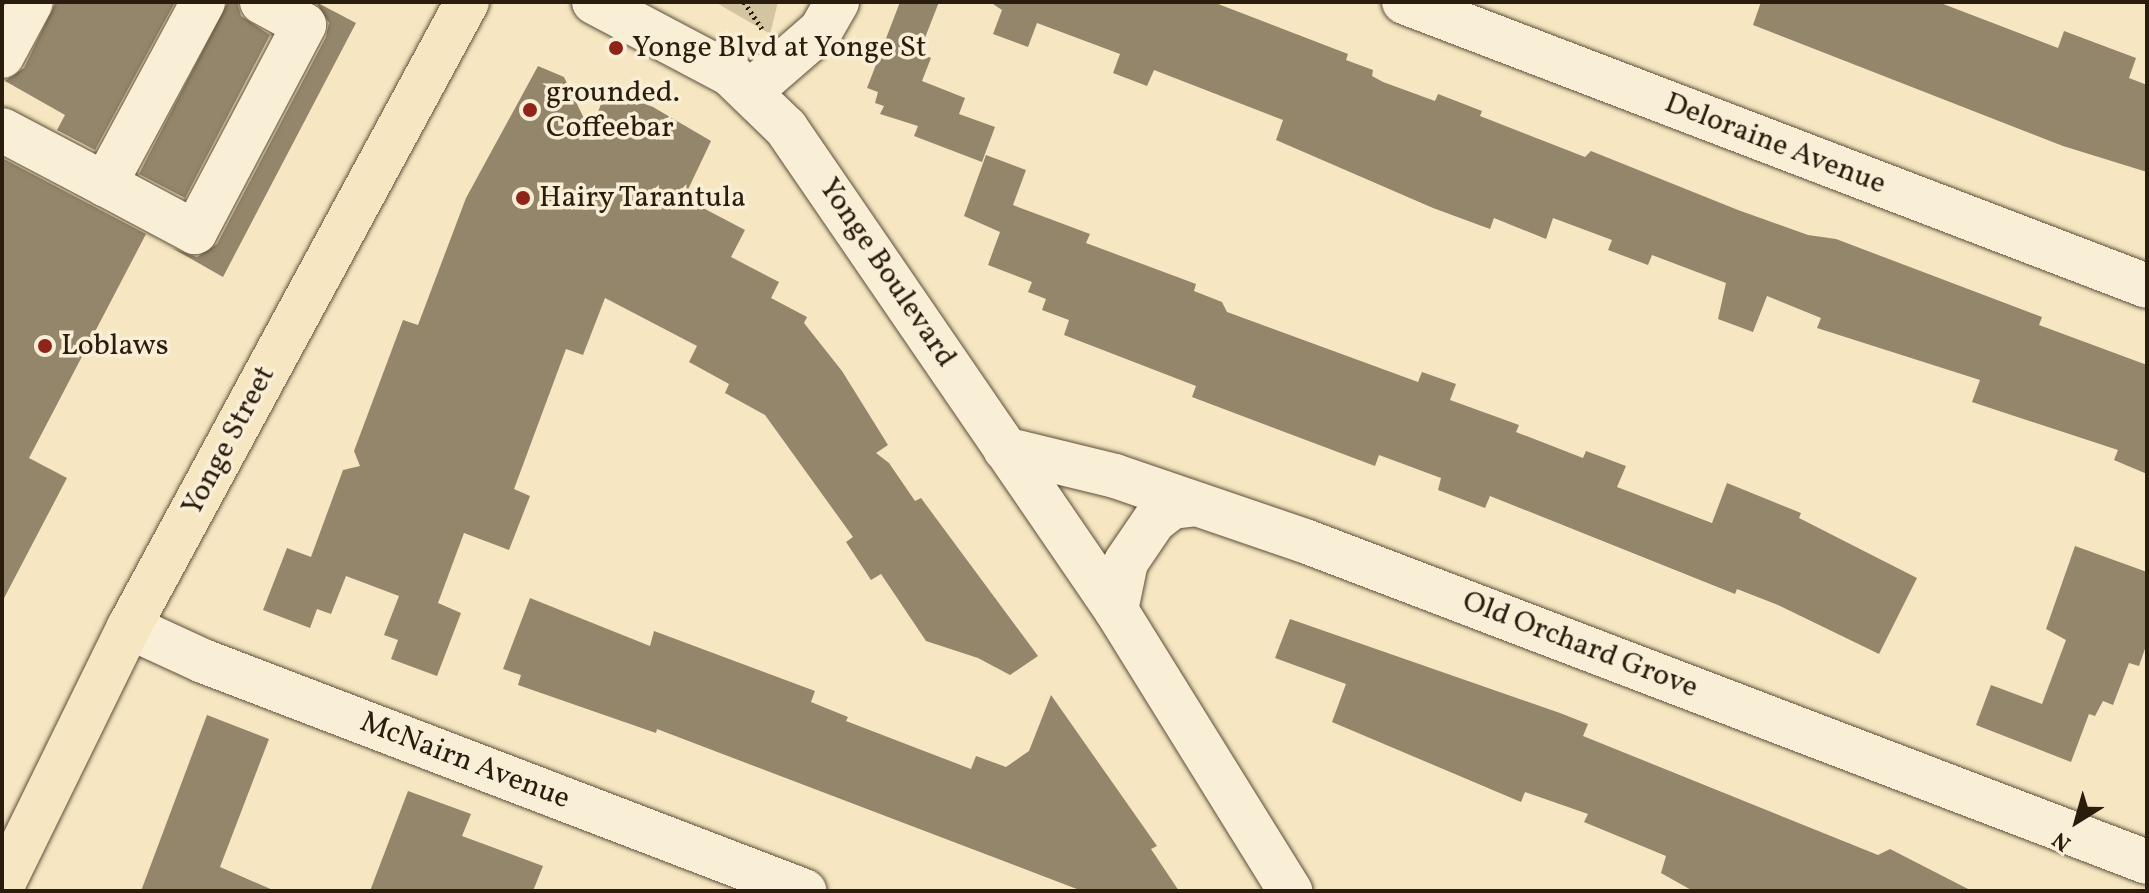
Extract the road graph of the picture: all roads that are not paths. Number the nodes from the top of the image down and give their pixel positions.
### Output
1 (31, 2) edge
2 (203, 2) edge
3 (262, 2) edge
4 (467, 2) edge
5 (594, 2) edge
6 (837, 2) edge
7 (1404, 2) edge
8 (2, 56) edge
9 (752, 90) junction
10 (2, 130) edge
11 (105, 184) junction
12 (2147, 286) edge
13 (1005, 449) junction
14 (1196, 504) junction
15 (1116, 610) junction
16 (129, 627) junction
17 (2147, 865) edge
18 (2, 886) edge
19 (1285, 886) edge
20 (804, 891) edge
21 (2134, 891) edge

1 - 8 street
2 - 11 street
3 - 11 street
4 - 16 main road, Yonge Street
5 - 9 street, Yonge Boulevard
6 - 9 street
7 - 12 street, Deloraine Avenue
9 - 13 street, Yonge Boulevard
10 - 11 street
13 - 14 street, Old Orchard Grove
13 - 15 street, Yonge Boulevard
14 - 15 street
14 - 17 street, Old Orchard Grove
15 - 19 street, Yonge Boulevard
16 - 18 main road, Yonge Street
16 - 20 street, McNairn Avenue
17 - 21 street

